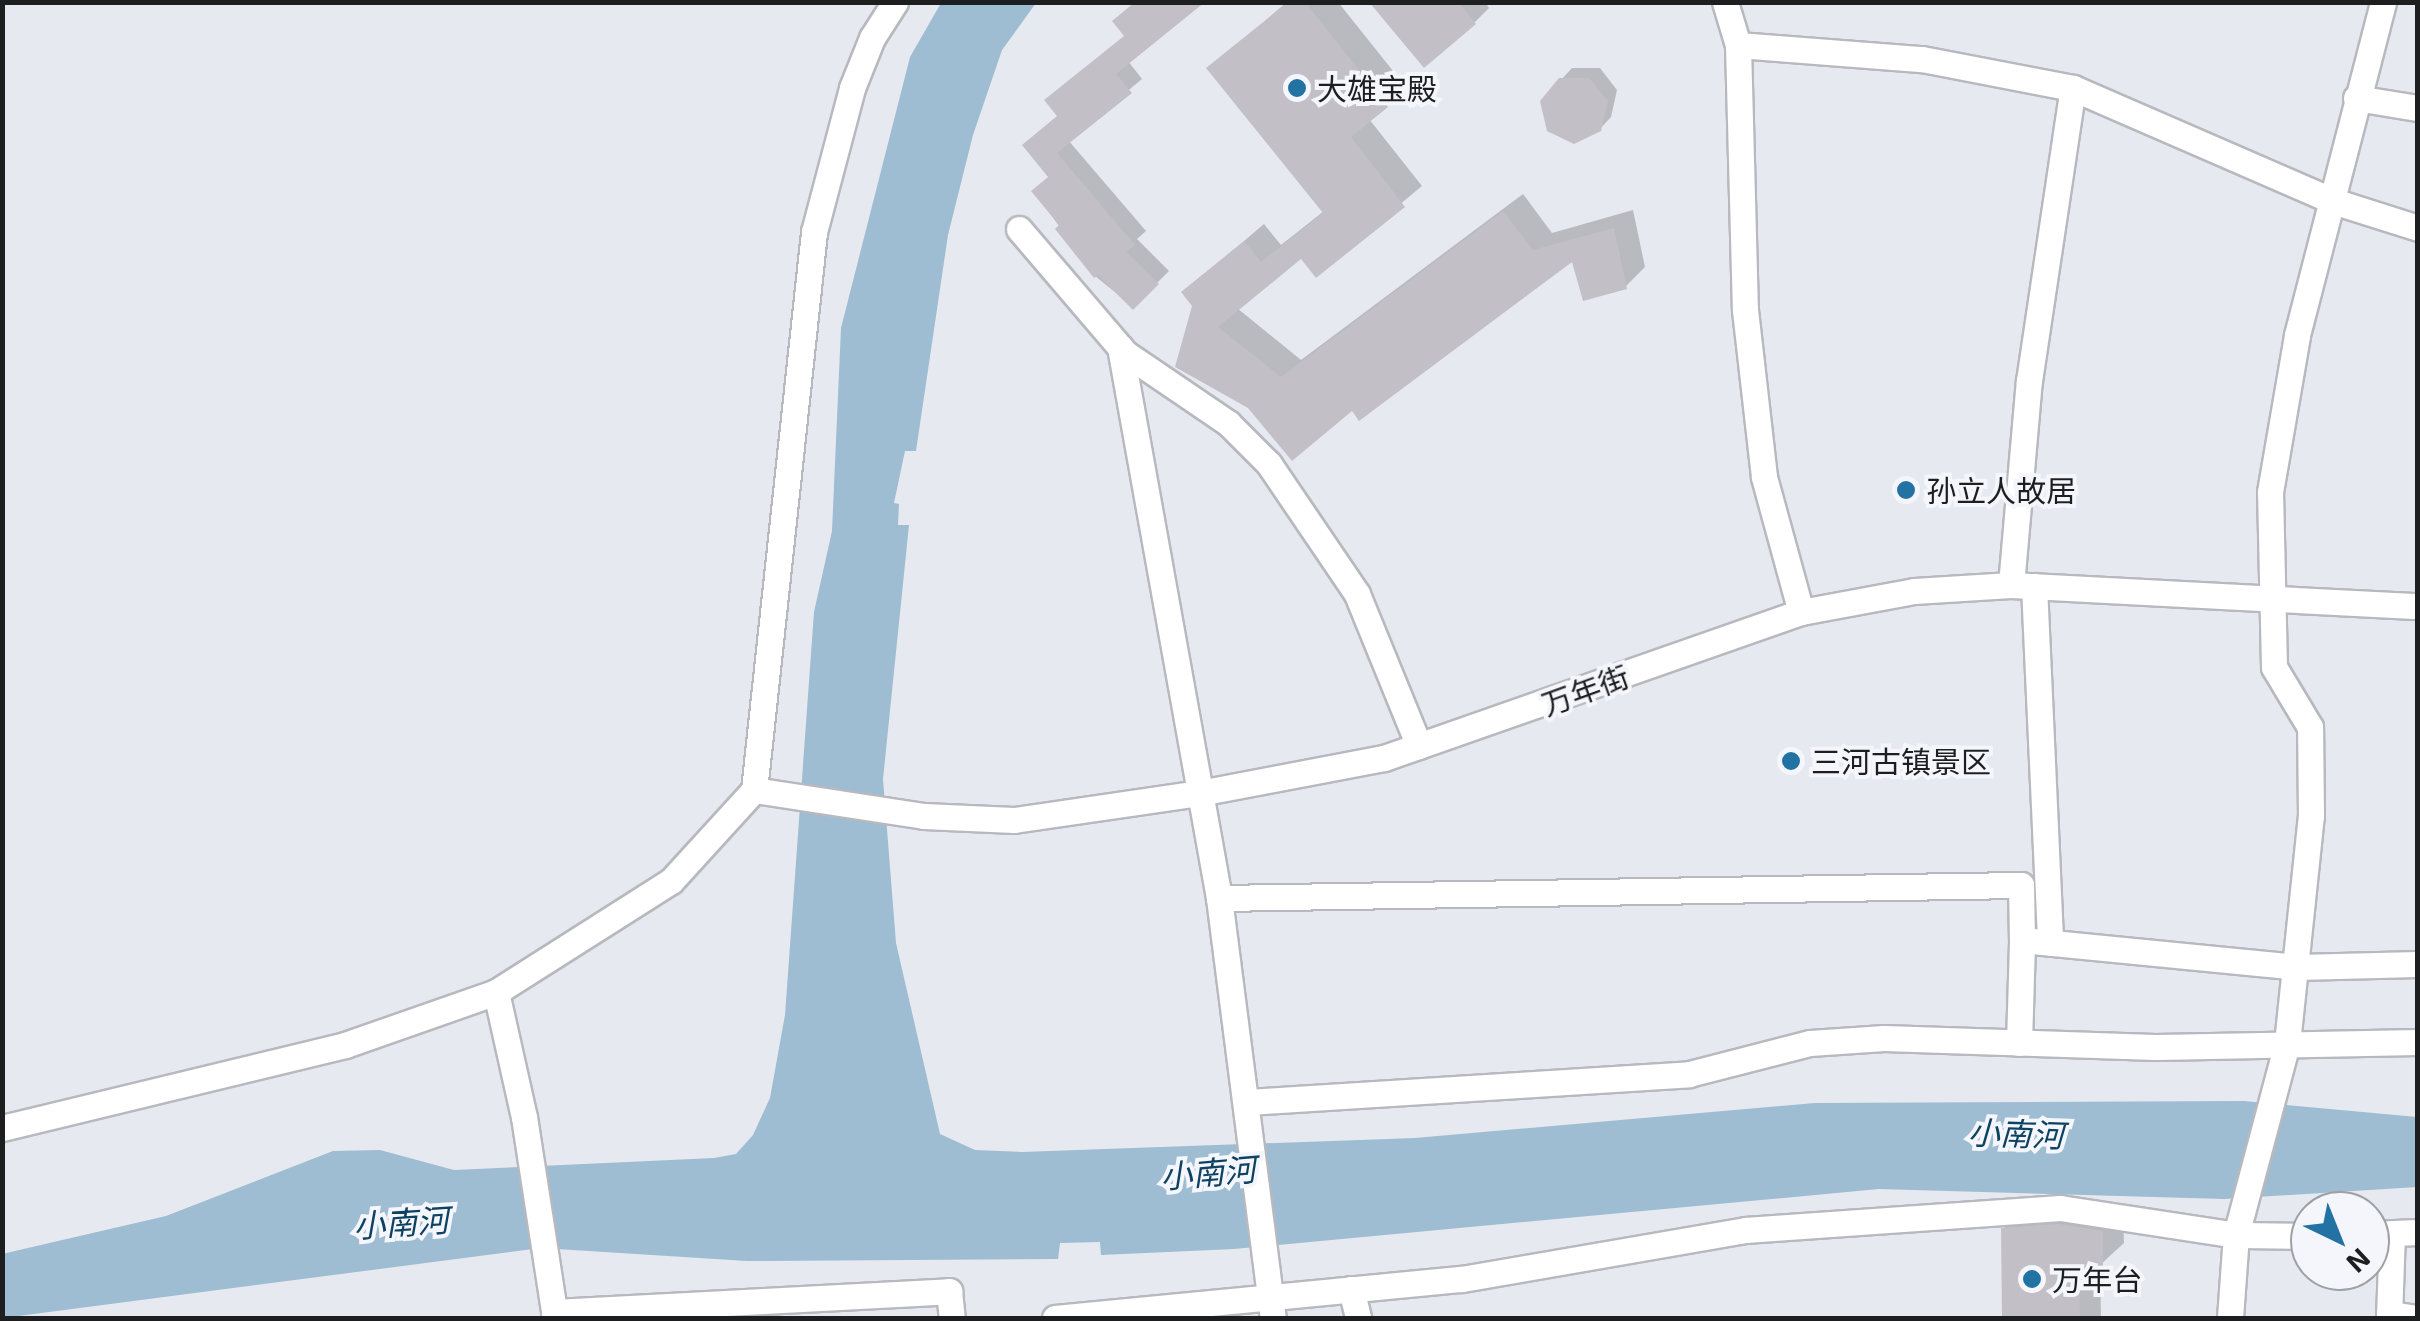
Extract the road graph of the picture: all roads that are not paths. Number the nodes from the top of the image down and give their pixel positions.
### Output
1 (895, 2) edge
2 (1725, 2) edge
3 (2383, 2) edge
4 (1737, 38) junction
5 (2073, 88) junction
6 (2356, 98) junction
7 (2418, 108) edge
8 (2333, 201) junction
9 (2418, 228) edge
10 (1018, 229) dead end
11 (1120, 347) junction
12 (2023, 585) junction
13 (2274, 599) junction
14 (2418, 606) edge
15 (1802, 612) junction
16 (1419, 746) junction
17 (754, 790) junction
18 (1200, 793) junction
19 (1219, 898) junction
20 (2022, 940) junction
21 (2050, 943) junction
22 (2418, 964) edge
23 (2297, 967) junction
24 (496, 992) junction
25 (2418, 1042) edge
26 (2019, 1043) junction
27 (2286, 1043) junction
28 (1249, 1108) junction
29 (2, 1128) edge
30 (2393, 1234) edge
31 (2236, 1235) junction
32 (2290, 1236) edge
33 (1351, 1289) junction
34 (1268, 1300) edge
35 (554, 1316) edge
36 (2389, 1316) edge
37 (952, 1318) edge
38 (1056, 1318) edge
39 (1358, 1318) edge
40 (2230, 1318) edge
41 (2418, 1318) edge

1 - 17 street
2 - 4 street
3 - 6 street
4 - 5 street
4 - 15 street
5 - 8 street
5 - 12 street
6 - 7 street
6 - 8 street
8 - 9 street
8 - 13 street
10 - 11 street
11 - 16 street
11 - 18 street
12 - 13 street, 万年街
12 - 15 street, 万年街
12 - 21 street
13 - 14 street, 万年街
13 - 23 street
15 - 16 street, 万年街
16 - 18 street, 万年街
17 - 18 street, 万年街
17 - 24 street
18 - 19 street
19 - 20 street
19 - 28 street
20 - 21 street
20 - 26 street
21 - 23 street
22 - 23 street
23 - 27 street
24 - 29 street
24 - 35 street
25 - 27 street
26 - 27 street
26 - 28 street
27 - 31 street
28 - 34 street
30 - 36 street
31 - 32 street
31 - 33 street
31 - 40 street
33 - 34 street
33 - 39 street
34 - 38 street
35 - 37 street
36 - 41 street

